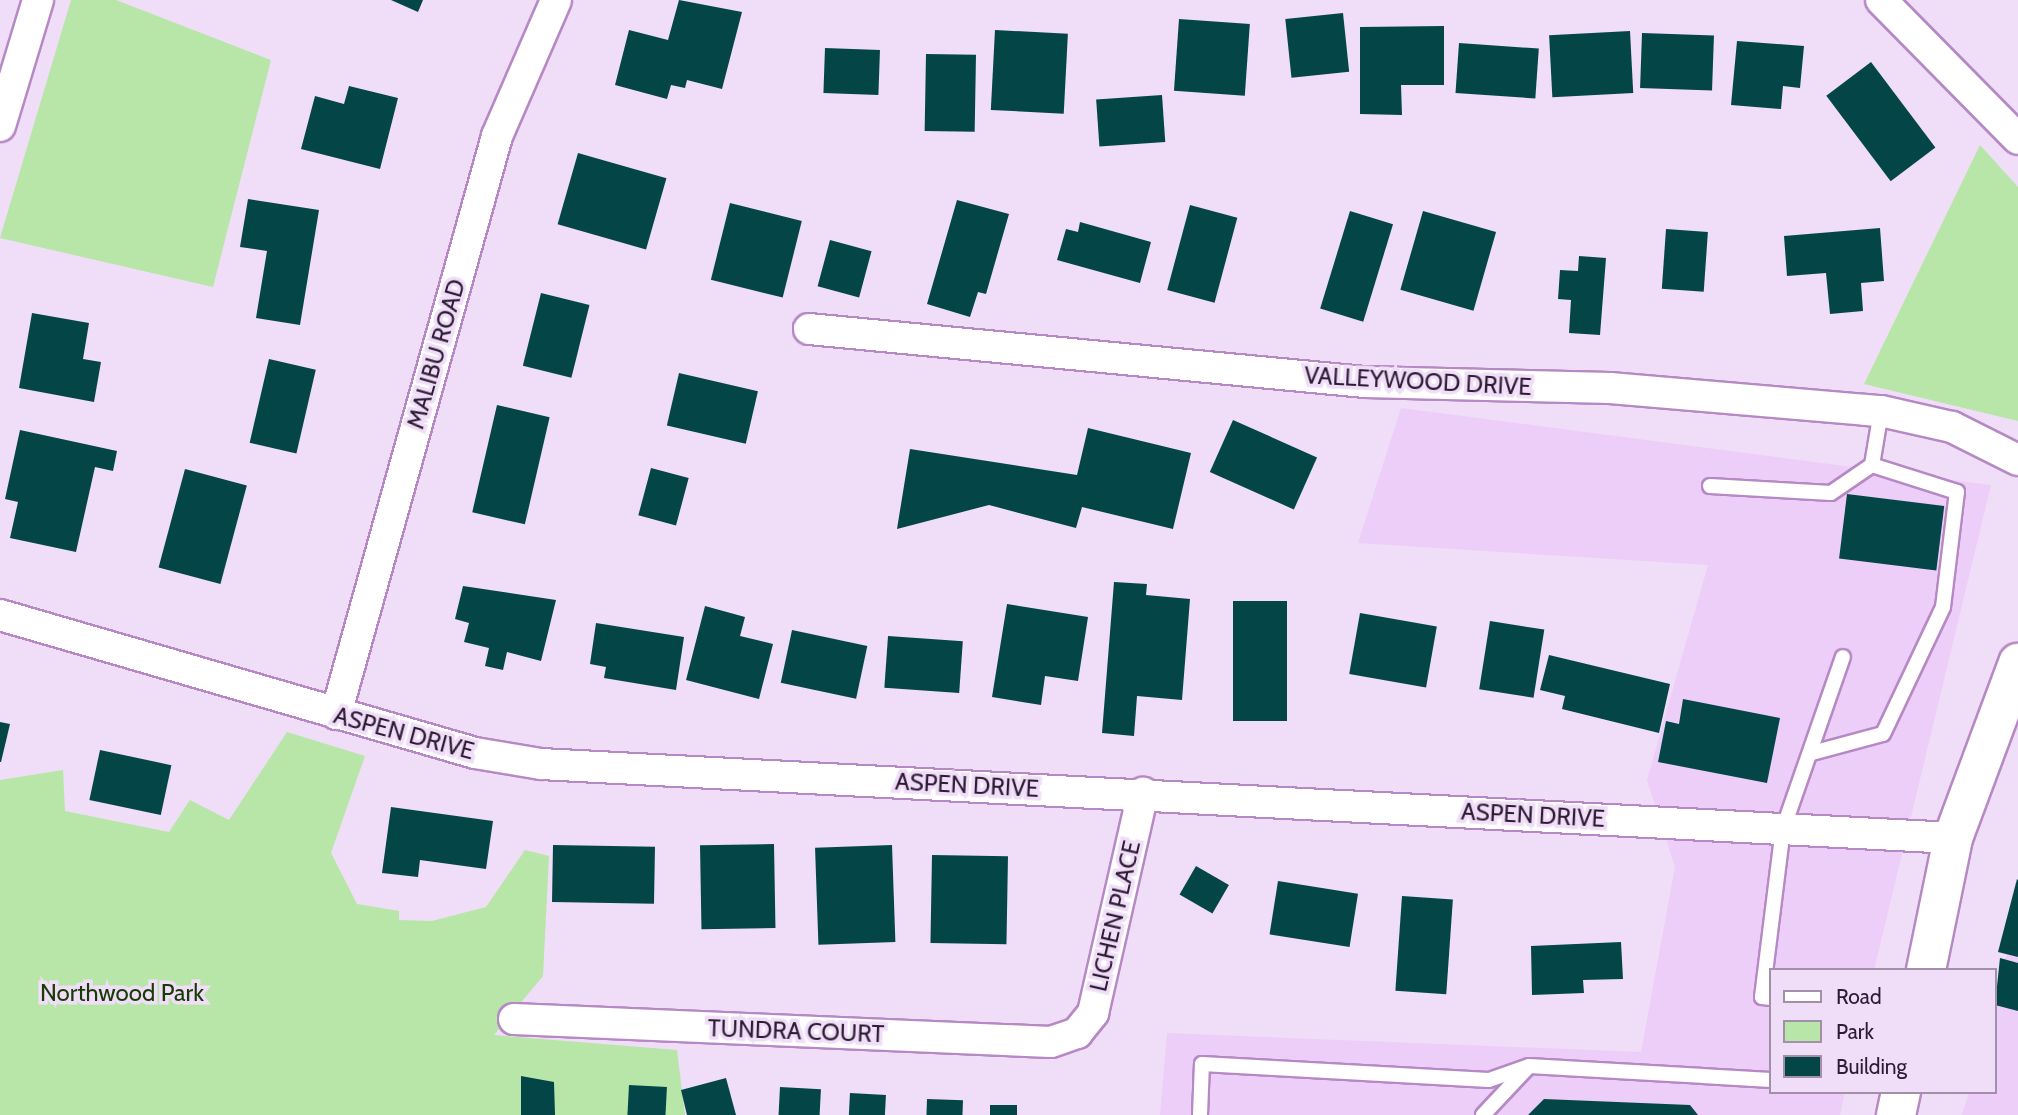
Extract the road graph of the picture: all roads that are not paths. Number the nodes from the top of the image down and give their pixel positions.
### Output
1 (38, 0) edge
2 (556, 0) edge
3 (1881, 0) edge
4 (0, 126) edge
5 (2018, 139) edge
6 (809, 329) dead end
7 (1881, 411) junction
8 (2018, 460) edge
9 (1872, 465) junction
10 (1710, 486) dead end
11 (0, 615) edge
12 (1843, 657) dead end
13 (2018, 663) edge
14 (336, 714) junction
15 (1812, 753) junction
16 (1143, 793) junction
17 (1783, 829) junction
18 (1953, 838) junction
19 (1926, 968) edge
20 (1770, 998) edge
21 (514, 1019) dead end
22 (1077, 1033) joint
23 (1529, 1066) junction
24 (1770, 1080) edge
25 (1901, 1094) edge
26 (1200, 1115) edge
27 (1483, 1115) edge
28 (1896, 1115) edge

1 - 4 street
2 - 14 street, MALIBU ROAD
3 - 5 street
6 - 7 street, VALLEYWOOD DRIVE
7 - 8 street, VALLEYWOOD DRIVE
7 - 9 lane
9 - 10 lane
9 - 15 lane
11 - 14 street, ASPEN DRIVE
12 - 15 lane
13 - 18 main road
14 - 16 street, ASPEN DRIVE
15 - 17 lane
16 - 17 street, ASPEN DRIVE
16 - 22 street, LICHEN PLACE
17 - 18 street, ASPEN DRIVE
17 - 20 lane
18 - 19 main road
21 - 22 street, TUNDRA COURT
23 - 24 lane
23 - 26 lane
23 - 27 lane
25 - 28 main road

